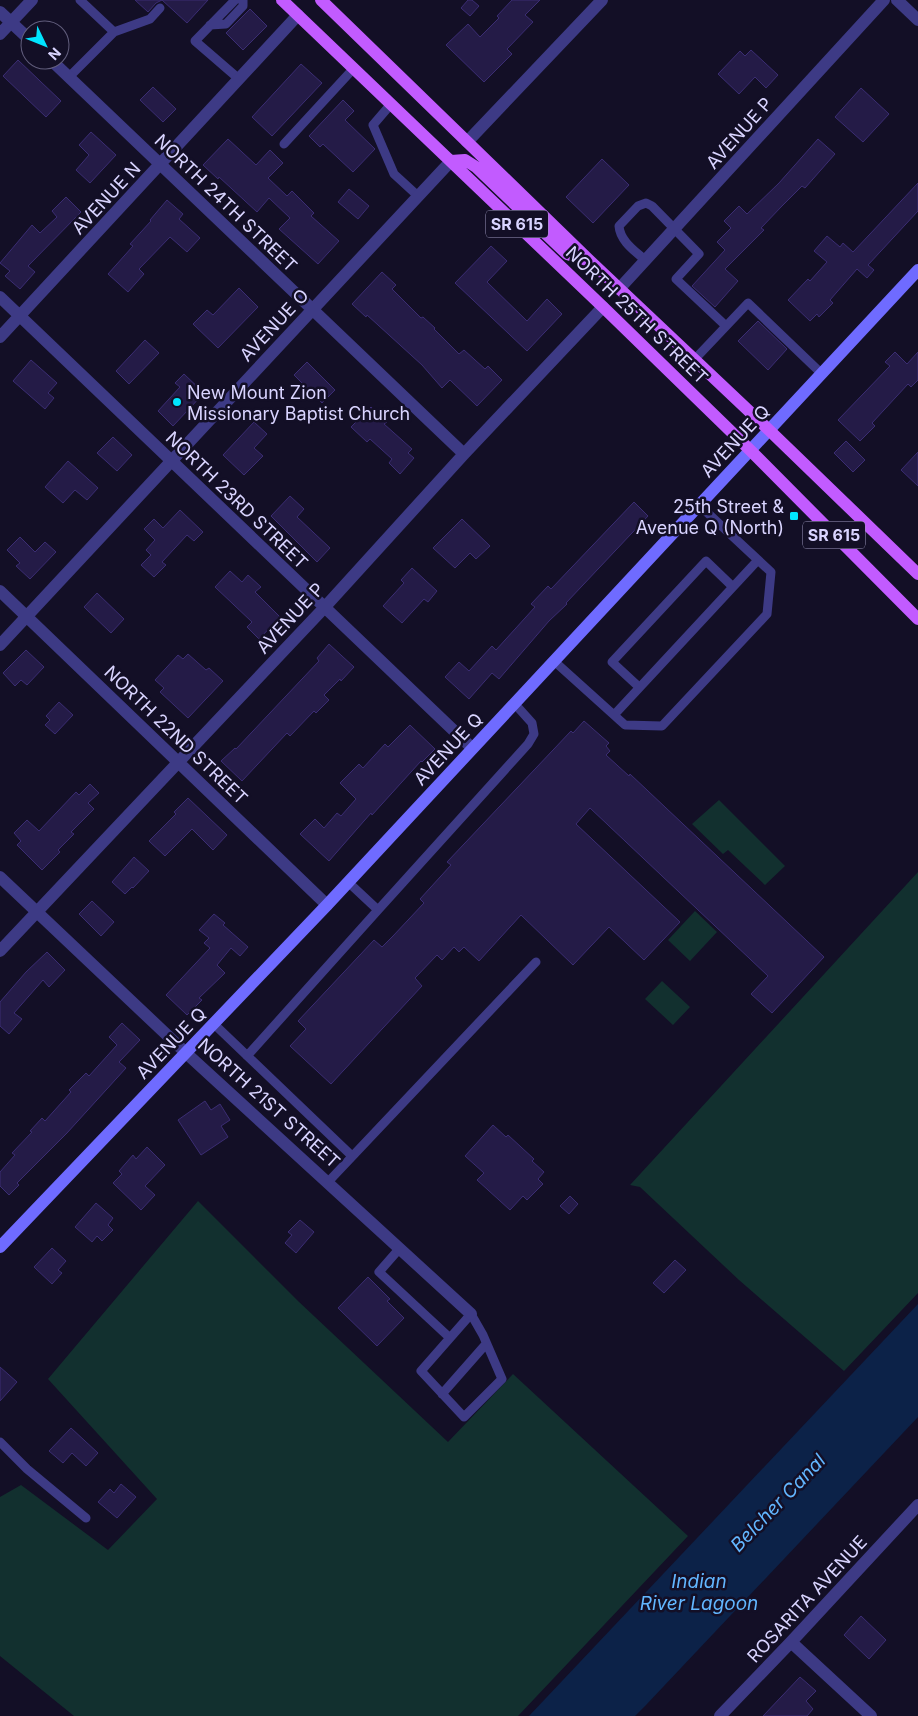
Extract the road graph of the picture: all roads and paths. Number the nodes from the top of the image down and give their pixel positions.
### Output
1 (32, 0) edge
2 (80, 0) edge
3 (235, 0) edge
4 (243, 0) edge
5 (282, 0) edge
6 (321, 0) edge
7 (602, 0) edge
8 (884, 0) edge
9 (896, 0) edge
10 (160, 8) dead end
11 (0, 12) edge
12 (298, 15) junction
13 (918, 20) edge
14 (11, 22) junction
15 (210, 25) junction
16 (20, 31) edge
17 (114, 32) junction
18 (0, 34) edge
19 (354, 68) junction
20 (62, 70) edge
21 (69, 77) junction
22 (239, 79) junction
23 (391, 104) junction
24 (467, 142) junction
25 (284, 144) dead end
26 (451, 161) junction
27 (161, 164) junction
28 (418, 196) junction
29 (675, 228) junction
30 (589, 260) junction
31 (645, 260) junction
32 (918, 270) edge
33 (619, 289) junction
34 (0, 297) edge
35 (603, 307) junction
36 (312, 308) junction
37 (19, 316) junction
38 (726, 326) junction
39 (0, 337) edge
40 (694, 360) junction
41 (822, 374) junction
42 (769, 430) junction
43 (750, 450) junction
44 (464, 454) junction
45 (171, 462) junction
46 (698, 505) junction
47 (758, 560) junction
48 (917, 571) edge
49 (733, 587) junction
50 (0, 591) edge
51 (324, 608) junction
52 (27, 616) junction
53 (918, 619) edge
54 (0, 645) edge
55 (554, 661) junction
56 (639, 687) junction
57 (514, 703) junction
58 (614, 715) junction
59 (472, 748) junction
60 (179, 763) junction
61 (0, 877) edge
62 (348, 882) junction
63 (327, 904) junction
64 (378, 910) junction
65 (36, 912) junction
66 (0, 951) edge
67 (536, 962) dead end
68 (214, 1024) junction
69 (186, 1052) junction
70 (247, 1056) junction
71 (352, 1156) junction
72 (329, 1181) junction
73 (0, 1247) edge
74 (400, 1248) junction
75 (471, 1314) junction
76 (450, 1338) junction
77 (486, 1344) junction
78 (442, 1394) junction
79 (0, 1442) edge
80 (918, 1505) edge
81 (86, 1518) dead end
82 (791, 1642) junction
83 (720, 1716) edge
84 (871, 1716) edge

1 - 14 street
2 - 17 lane
3 - 15 lane
4 - 15 lane
5 - 12 main road, NORTH 25TH STREET / SR 615
6 - 24 main road, NORTH 25TH STREET / SR 615
7 - 24 street
8 - 29 street, AVENUE P
9 - 13 street
10 - 17 lane
11 - 14 street
12 - 19 main road, NORTH 25TH STREET / SR 615
12 - 22 street, AVENUE N
14 - 16 street
14 - 18 street
15 - 22 lane
17 - 21 lane
19 - 23 main road, NORTH 25TH STREET / SR 615
19 - 25 lane
20 - 21 street, NORTH 24TH STREET
21 - 27 street, NORTH 24TH STREET
22 - 27 street, AVENUE N
23 - 26 main road, NORTH 25TH STREET / SR 615
23 - 28 lane
24 - 30 main road, NORTH 25TH STREET / SR 615
26 - 28 street, AVENUE O
26 - 30 main road
26 - 35 main road, NORTH 25TH STREET / SR 615
27 - 36 street, NORTH 24TH STREET
27 - 37 street, AVENUE N
28 - 36 street, AVENUE O
29 - 31 street, AVENUE P
29 - 31 lane
29 - 38 lane
30 - 33 main road, NORTH 25TH STREET / SR 615
31 - 33 street, AVENUE P
32 - 41 street, AVENUE Q
33 - 40 main road, NORTH 25TH STREET / SR 615
34 - 37 street, NORTH 23RD STREET
35 - 43 main road, NORTH 25TH STREET / SR 615
35 - 44 street, AVENUE P
36 - 44 street, NORTH 24TH STREET
36 - 45 street, AVENUE O
37 - 39 street, AVENUE N
37 - 45 street, NORTH 23RD STREET
38 - 40 lane
38 - 41 lane
40 - 42 main road, NORTH 25TH STREET / SR 615
41 - 42 street, AVENUE Q
42 - 43 street, AVENUE Q
42 - 48 main road, NORTH 25TH STREET / SR 615
43 - 46 street, AVENUE Q
43 - 53 main road, NORTH 25TH STREET / SR 615
44 - 51 street, AVENUE P
45 - 51 street, NORTH 23RD STREET
45 - 52 street, AVENUE O
46 - 47 lane
46 - 55 street, AVENUE Q
47 - 49 lane
47 - 58 lane
49 - 56 lane
49 - 56 lane
50 - 52 street, NORTH 22ND STREET
51 - 59 street, NORTH 23RD STREET
51 - 60 street, AVENUE P
52 - 54 street, AVENUE O
52 - 60 street, NORTH 22ND STREET
55 - 57 street, AVENUE Q
55 - 58 lane
56 - 58 lane
57 - 59 street, AVENUE Q
57 - 64 lane
59 - 62 street, AVENUE Q
60 - 63 street, NORTH 22ND STREET
60 - 65 street, AVENUE P
61 - 65 street, NORTH 21ST STREET
62 - 63 street, AVENUE Q
62 - 64 lane
63 - 68 street, AVENUE Q
64 - 70 lane
65 - 66 street, AVENUE P
65 - 69 street, NORTH 21ST STREET
67 - 71 lane
68 - 69 street, AVENUE Q
68 - 70 lane
69 - 72 street, NORTH 21ST STREET
69 - 73 street, AVENUE Q
70 - 71 lane
71 - 72 lane
72 - 74 street, NORTH 21ST STREET
74 - 75 street, NORTH 21ST STREET
74 - 76 lane
75 - 76 lane
75 - 77 lane
76 - 78 lane
77 - 78 lane
77 - 78 lane
79 - 81 lane
80 - 82 street, ROSARITA AVENUE
82 - 83 street, ROSARITA AVENUE
82 - 84 street

